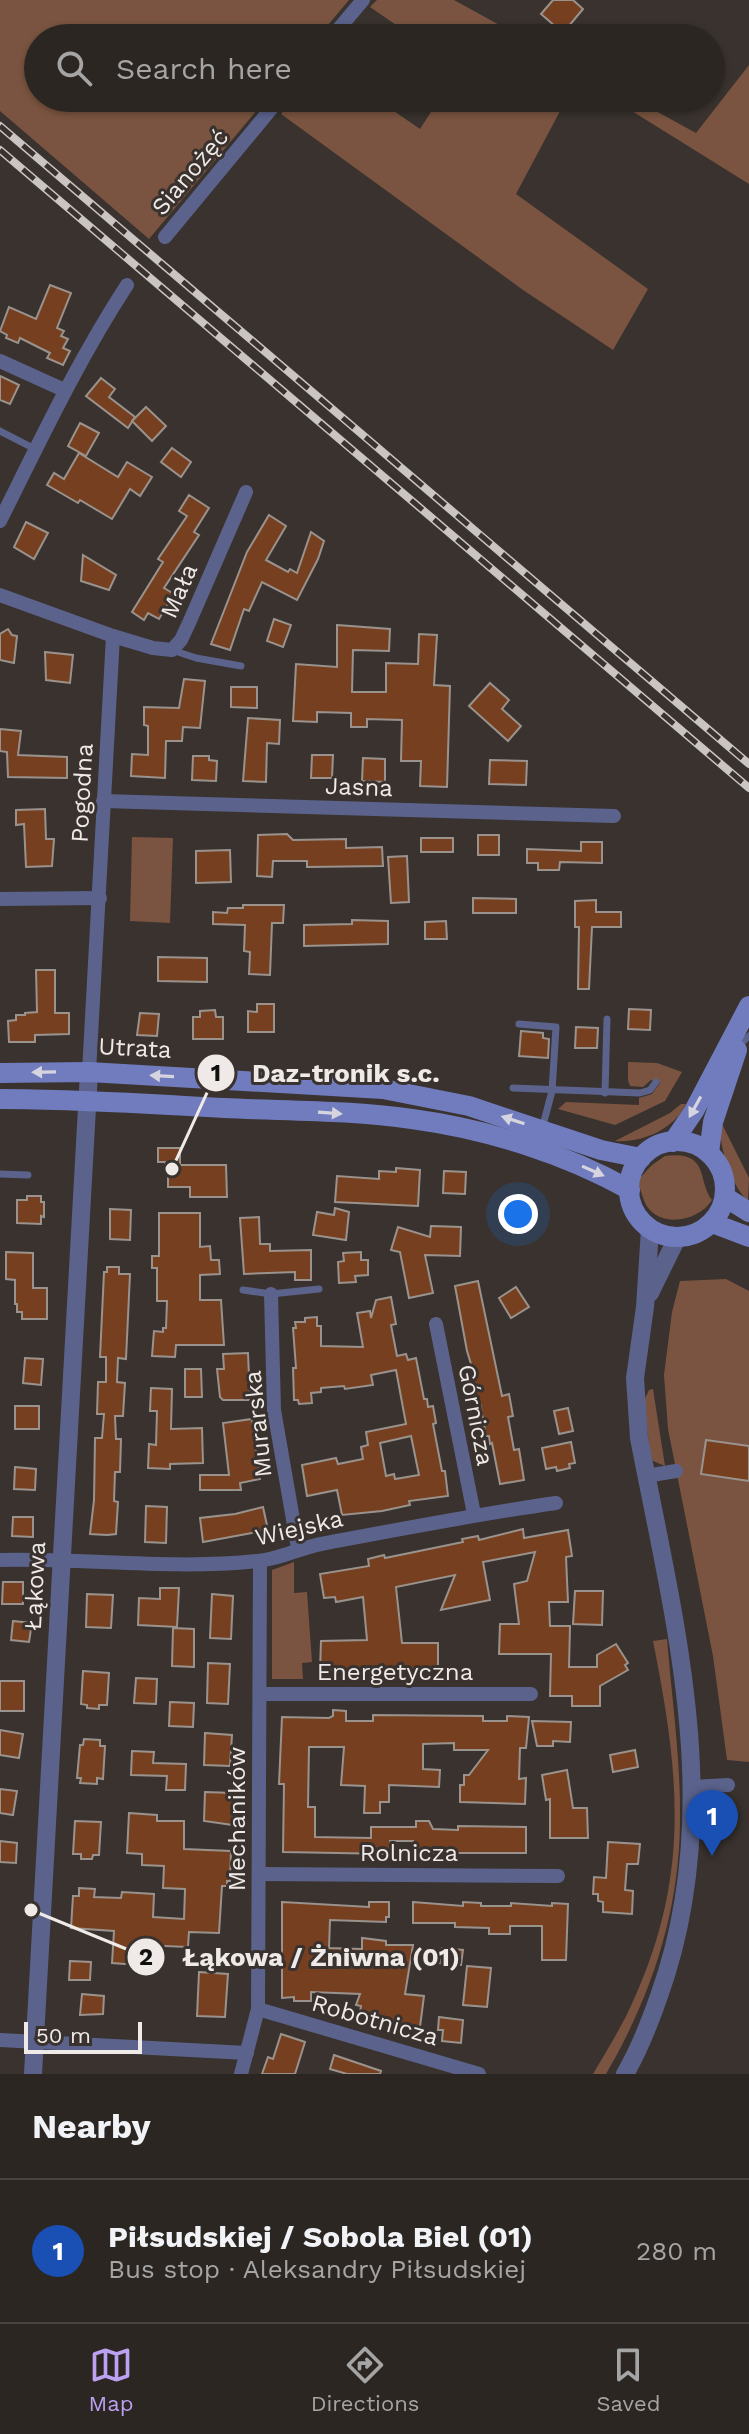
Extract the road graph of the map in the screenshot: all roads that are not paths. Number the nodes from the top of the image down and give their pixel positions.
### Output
1 (363, 0) edge
2 (343, 24) edge
3 (268, 112) edge
4 (165, 237) dead end
5 (127, 285) dead end
6 (0, 361) edge
7 (64, 390) junction
8 (0, 431) edge
9 (35, 449) junction
10 (246, 492) dead end
11 (0, 521) edge
12 (0, 595) edge
13 (113, 636) junction
14 (172, 650) junction
15 (241, 666) dead end
16 (103, 801) junction
17 (614, 816) dead end
18 (100, 898) junction
19 (0, 899) edge
20 (749, 1006) edge
21 (607, 1019) dead end
22 (749, 1020) edge
23 (519, 1024) dead end
24 (744, 1041) edge
25 (89, 1072) junction
26 (0, 1073) edge
27 (656, 1082) dead end
28 (513, 1088) dead end
29 (552, 1091) junction
30 (605, 1093) junction
31 (0, 1099) edge
32 (87, 1101) junction
33 (542, 1130) junction
34 (673, 1142) junction
35 (709, 1153) junction
36 (641, 1158) junction
37 (0, 1174) edge
38 (28, 1175) dead end
39 (630, 1190) junction
40 (725, 1197) junction
41 (749, 1212) edge
42 (712, 1223) junction
43 (650, 1229) junction
44 (749, 1237) edge
45 (677, 1238) junction
46 (319, 1289) dead end
47 (243, 1290) dead end
48 (271, 1294) junction
49 (645, 1307) junction
50 (436, 1324) dead end
51 (676, 1471) dead end
52 (646, 1476) junction
53 (556, 1503) dead end
54 (474, 1514) junction
55 (298, 1548) junction
56 (61, 1559) junction
57 (0, 1560) edge
58 (260, 1561) junction
59 (260, 1694) junction
60 (531, 1694) dead end
61 (728, 1785) dead end
62 (693, 1787) junction
63 (259, 1874) junction
64 (558, 1876) dead end
65 (258, 2009) junction
66 (0, 2040) edge
67 (34, 2040) junction
68 (247, 2053) junction
69 (33, 2074) edge
70 (241, 2074) edge
71 (479, 2074) edge
72 (625, 2074) edge

1 - 2 street
3 - 4 street, Sianożęć
5 - 7 street
6 - 7 street
7 - 9 street
8 - 9 lane
9 - 11 street
10 - 14 street, Mała
12 - 13 street
13 - 14 street, Mała
13 - 16 street, Pogodna
14 - 15 lane
16 - 17 street, Jasna
16 - 18 street, Pogodna
18 - 19 street
18 - 25 street, Pogodna
20 -> 34 main road
21 - 30 lane
22 - 24 main road
23 - 29 lane
24 - 35 main road
25 -> 26 main road, Utrata
25 - 32 street, Łąkowa
33 -> 25 main road, Utrata
27 - 30 lane
28 - 29 lane
29 - 30 lane
29 - 33 lane
31 - 32 main road
32 -> 39 main road
32 - 56 street, Łąkowa
33 - 36 main road, Utrata
34 - 35 main road
34 - 36 main road
35 - 40 main road
36 - 39 main road
37 - 38 lane
39 - 43 main road
40 - 41 main road
40 - 42 main road
42 - 44 main road
42 - 45 main road
43 - 45 main road
43 - 49 street
45 - 49 street
46 - 48 lane
47 - 48 lane
48 - 55 street, Murarska
49 - 52 street
50 - 54 street, Górnicza
51 - 52 street
52 - 62 street
53 - 54 street, Wiejska
54 - 55 street, Wiejska
55 - 58 street, Wiejska
56 - 57 street, Wiejska
56 - 58 street, Wiejska
56 - 67 street, Łąkowa
58 - 59 street, Mechaników
59 - 60 street, Energetyczna
59 - 63 street, Mechaników
61 - 62 street
62 - 72 street
63 - 64 street, Rolnicza
63 - 65 street, Mechaników
65 - 68 street, Mechaników
65 - 71 street, Robotnicza
66 - 67 street
67 - 68 street
67 - 69 street, Łąkowa
68 - 70 street, Mechaników

